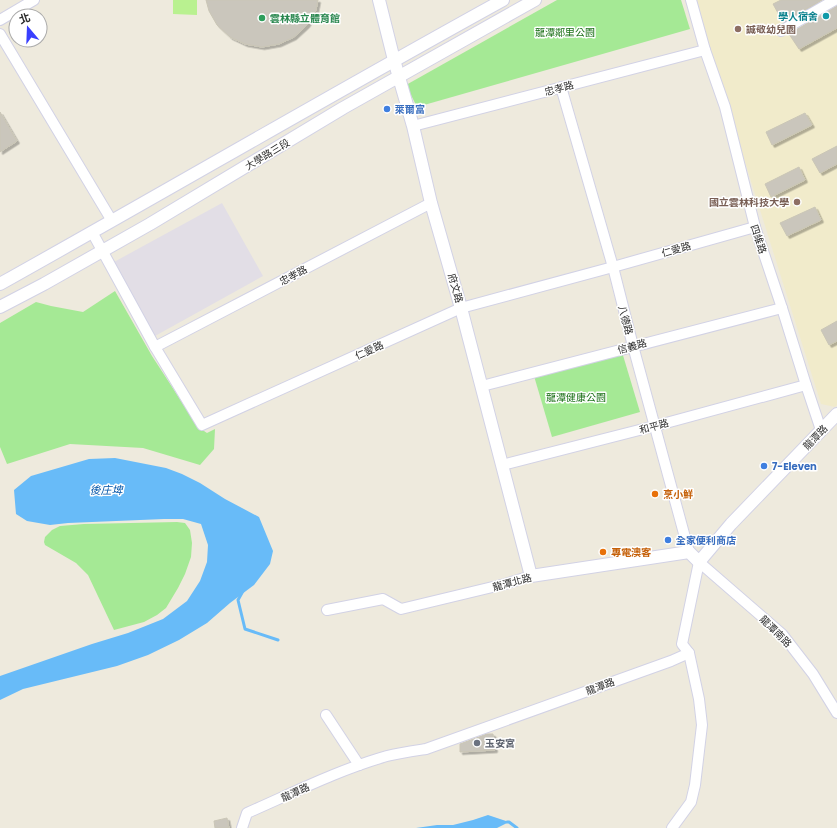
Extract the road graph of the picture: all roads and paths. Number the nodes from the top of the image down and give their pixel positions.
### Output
1 (34, 0) edge
2 (379, 0) edge
3 (503, 0) edge
4 (535, 0) edge
5 (691, 0) edge
6 (835, 0) edge
7 (0, 20) edge
8 (781, 31) dead end
9 (0, 34) edge
10 (705, 50) junction
11 (394, 60) junction
12 (399, 76) junction
13 (561, 88) junction
14 (413, 126) junction
15 (431, 203) junction
16 (112, 221) junction
17 (755, 227) junction
18 (92, 232) junction
19 (103, 251) junction
20 (613, 267) junction
21 (0, 284) edge
22 (0, 307) edge
23 (461, 308) junction
24 (782, 308) junction
25 (633, 346) junction
26 (155, 347) junction
27 (806, 385) junction
28 (482, 386) junction
29 (837, 414) edge
30 (655, 426) junction
31 (822, 430) junction
32 (502, 465) junction
33 (690, 552) junction
34 (699, 562) junction
35 (531, 576) junction
36 (327, 610) dead end
37 (689, 653) junction
38 (837, 713) edge
39 (326, 715) dead end
40 (359, 765) junction
41 (242, 828) edge
42 (672, 828) edge

1 - 7 street
2 - 11 street, 府文路
3 - 11 street, 大學路三段
4 - 12 street, 大學路三段
5 - 10 street, 四維路
6 - 8 street
9 - 16 street
10 - 13 street, 忠孝路
10 - 17 street, 四維路
11 - 12 street, 府文路
11 - 16 street, 大學路三段
12 - 14 street, 府文路
12 - 19 street, 大學路三段
13 - 14 street, 忠孝路
13 - 20 street, 八德路
14 - 15 street, 府文路
15 - 23 street, 府文路
15 - 26 street, 忠孝路
16 - 18 street, 大學路三段
17 - 20 street, 仁愛路
17 - 24 street, 四維路
18 - 19 street, 仁愛路
18 - 21 street, 大學路三段
19 - 22 street, 大學路三段
19 - 26 street, 仁愛路
20 - 23 street, 仁愛路
20 - 25 street, 八德路
23 - 26 street, 仁愛路
23 - 28 street, 府文路
24 - 25 street, 信義路
24 - 27 street, 四維路
25 - 28 street, 信義路
25 - 30 street, 八德路
27 - 30 street, 和平路
27 - 31 street, 四維路
28 - 32 street, 府文路
29 - 31 street, 龍潭路
30 - 32 street, 和平路
30 - 33 street, 八德路
31 - 34 street, 龍潭路
32 - 35 street, 府文路
33 - 34 street
33 - 35 street, 龍潭北路
34 - 37 street, 龍潭路
34 - 38 street, 龍潭南路
35 - 36 street, 龍潭北路
37 - 40 street, 龍潭路
37 - 42 street
39 - 40 street
40 - 41 street, 龍潭路

